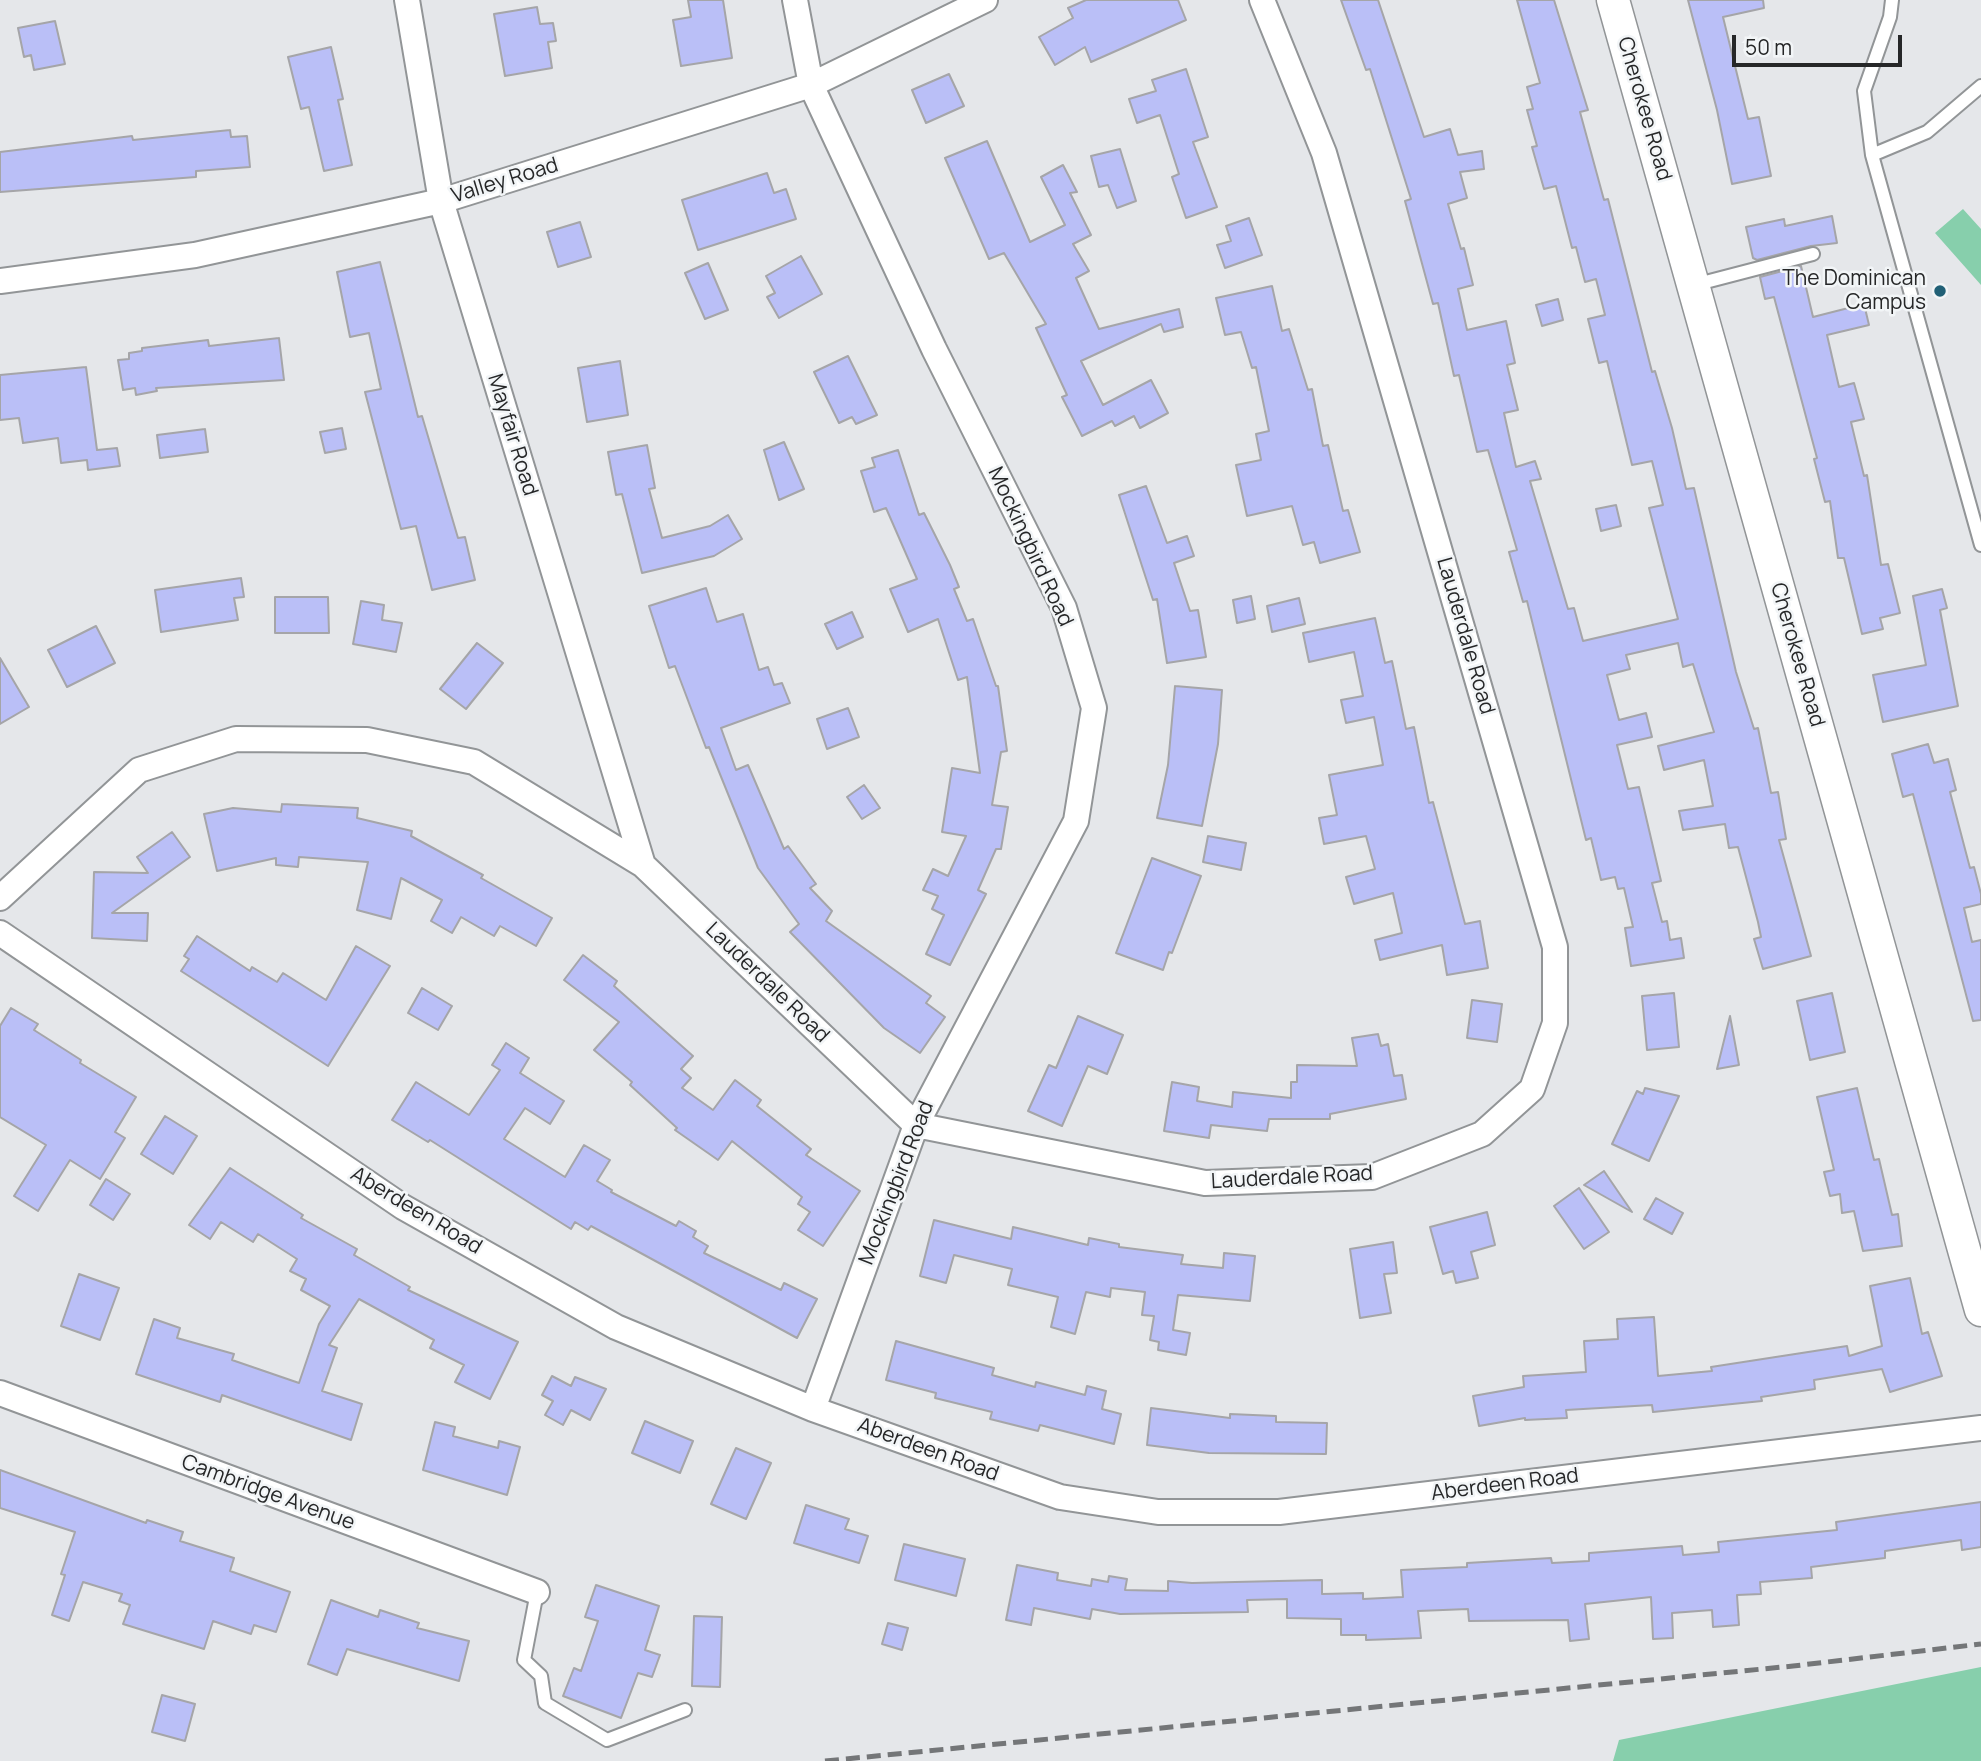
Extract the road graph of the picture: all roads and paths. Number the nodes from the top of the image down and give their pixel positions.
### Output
1 (407, 0) edge
2 (795, 0) edge
3 (985, 0) edge
4 (1262, 0) edge
5 (1613, 0) edge
6 (1892, 0) edge
7 (811, 85) junction
8 (1981, 87) edge
9 (1872, 155) junction
10 (441, 201) junction
11 (1813, 254) dead end
12 (0, 281) edge
13 (1693, 285) junction
14 (1981, 545) edge
15 (643, 864) junction
16 (0, 898) edge
17 (0, 933) edge
18 (916, 1125) junction
19 (1981, 1310) edge
20 (0, 1393) edge
21 (813, 1409) junction
22 (1981, 1428) edge
23 (537, 1592) joint
24 (685, 1710) dead end

1 - 10 street, Mayfair Road
2 - 7 street, Mockingbird Road
3 - 7 street, Valley Road
4 - 18 street, Lauderdale Road
5 - 13 street, Cherokee Road
6 - 9 lane
7 - 10 street, Valley Road
7 - 18 street, Mockingbird Road
8 - 9 lane
9 - 14 lane
10 - 12 street, Valley Road
10 - 15 street, Mayfair Road
11 - 13 lane
13 - 19 street, Cherokee Road
15 - 16 street, Lauderdale Road
15 - 18 street, Lauderdale Road
17 - 21 street, Aberdeen Road
18 - 21 street, Mockingbird Road
20 - 23 street, Cambridge Avenue
21 - 22 street, Aberdeen Road
23 - 24 lane

